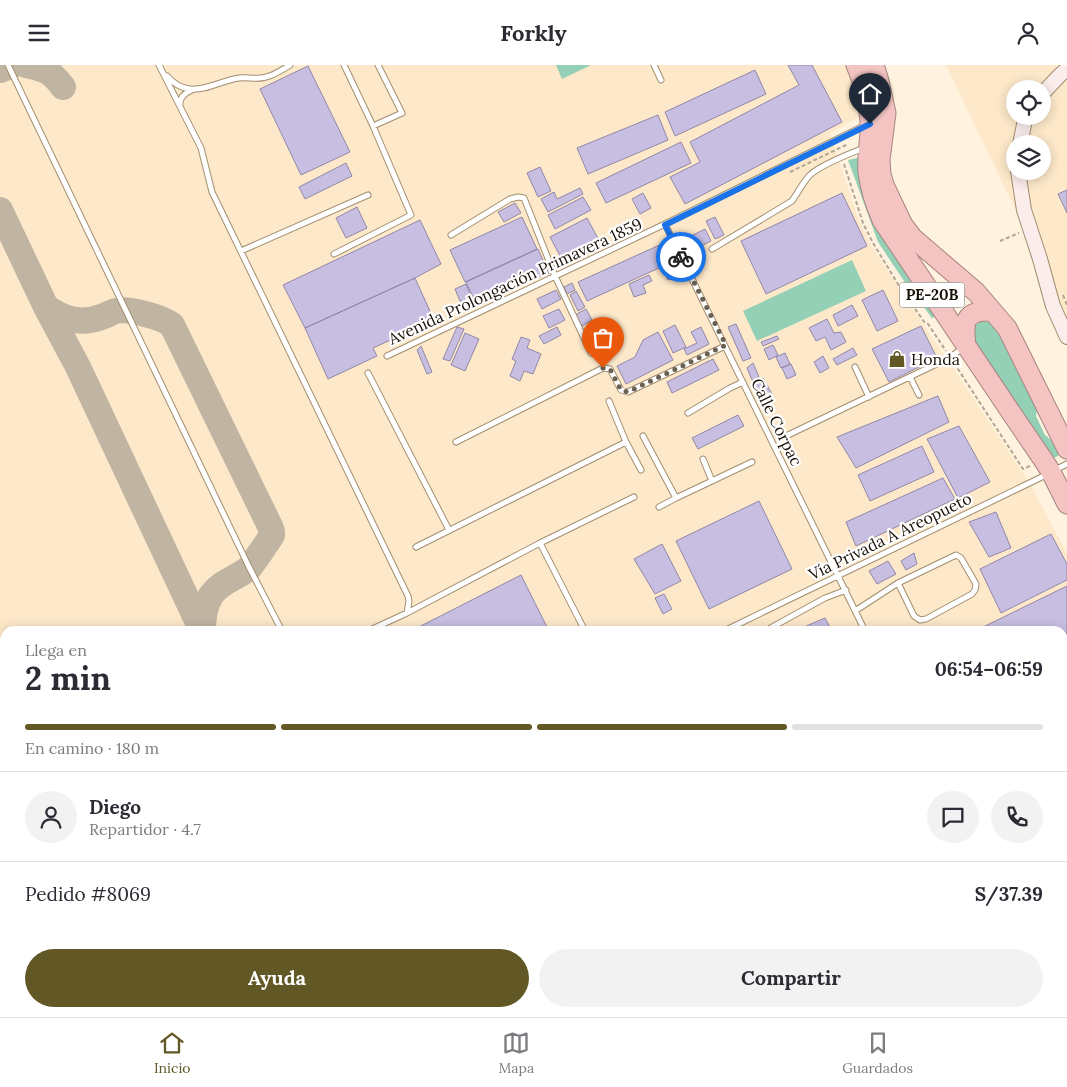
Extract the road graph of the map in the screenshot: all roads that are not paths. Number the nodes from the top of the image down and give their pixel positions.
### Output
1 (8, 65) edge
2 (290, 65) edge
3 (344, 65) edge
4 (378, 65) edge
5 (654, 65) edge
6 (856, 65) edge
7 (874, 65) edge
8 (161, 67) edge
9 (1067, 69) edge
10 (661, 80) dead end
11 (1051, 84) edge
12 (193, 89) junction
13 (181, 108) junction
14 (870, 124) junction
15 (373, 126) junction
16 (869, 146) junction
17 (1019, 180) edge
18 (368, 195) dead end
19 (665, 225) junction
20 (451, 235) dead end
21 (712, 249) dead end
22 (241, 251) junction
23 (334, 254) dead end
24 (555, 277) junction
25 (992, 311) junction
26 (1067, 337) edge
27 (726, 345) junction
28 (966, 346) junction
29 (591, 353) dead end
30 (387, 356) dead end
31 (855, 367) dead end
32 (368, 373) dead end
33 (910, 377) junction
34 (743, 382) junction
35 (918, 395) dead end
36 (869, 397) junction
37 (609, 401) dead end
38 (688, 413) dead end
39 (788, 435) dead end
40 (642, 436) dead end
41 (456, 442) dead end
42 (626, 442) junction
43 (1067, 449) edge
44 (703, 459) dead end
45 (752, 462) dead end
46 (1059, 468) edge
47 (641, 470) dead end
48 (712, 481) junction
49 (634, 497) dead end
50 (676, 498) junction
51 (1067, 504) edge
52 (659, 507) dead end
53 (449, 530) junction
54 (540, 543) junction
55 (416, 547) dead end
56 (839, 576) junction
57 (898, 583) junction
58 (846, 590) junction
59 (855, 611) junction
60 (407, 613) junction
61 (280, 626) edge
62 (379, 626) edge
63 (582, 626) edge
64 (734, 626) edge
65 (774, 626) edge
66 (862, 626) edge

1 - 61 lane
2 - 12 lane
3 - 15 lane
4 - 15 lane
5 - 10 lane
6 - 14 highway, PE-20B
7 - 25 highway, PE-20B
8 - 12 lane
8 - 13 lane
9 - 11 street
12 - 13 lane
13 - 22 lane
14 - 16 highway, PE-20B
14 - 19 lane, Avenida Prolongación Primavera 1859
15 - 23 lane
16 - 21 lane
16 - 28 highway, PE-20B
17 - 26 street
18 - 22 lane
19 - 24 lane, Avenida Prolongación Primavera 1859
19 - 27 lane, Calle Corpac
20 - 24 lane
22 - 60 lane
24 - 29 lane
24 - 30 lane, Avenida Prolongación Primavera 1859
25 - 28 highway
25 - 43 highway, PE-20B
27 - 34 lane, Calle Corpac
27 - 41 lane
28 - 33 lane
28 - 46 highway, PE-20B
31 - 36 lane
32 - 53 lane
33 - 35 lane
33 - 36 lane
34 - 38 lane
34 - 56 lane, Calle Corpac
36 - 39 lane
37 - 42 lane
40 - 50 lane
42 - 47 lane
42 - 53 lane
44 - 48 lane
45 - 48 lane
46 - 51 highway, PE-20B
46 - 56 lane, Vía Privada A Areopueto
48 - 50 lane
49 - 54 lane
50 - 52 lane
53 - 55 lane
54 - 60 lane
54 - 63 lane
56 - 58 lane, Calle Corpac
56 - 64 lane, Vía Privada A Areopueto
57 - 57 lane
57 - 59 lane
58 - 59 lane, Calle Corpac
58 - 65 lane
59 - 66 lane, Calle Corpac
60 - 62 lane

